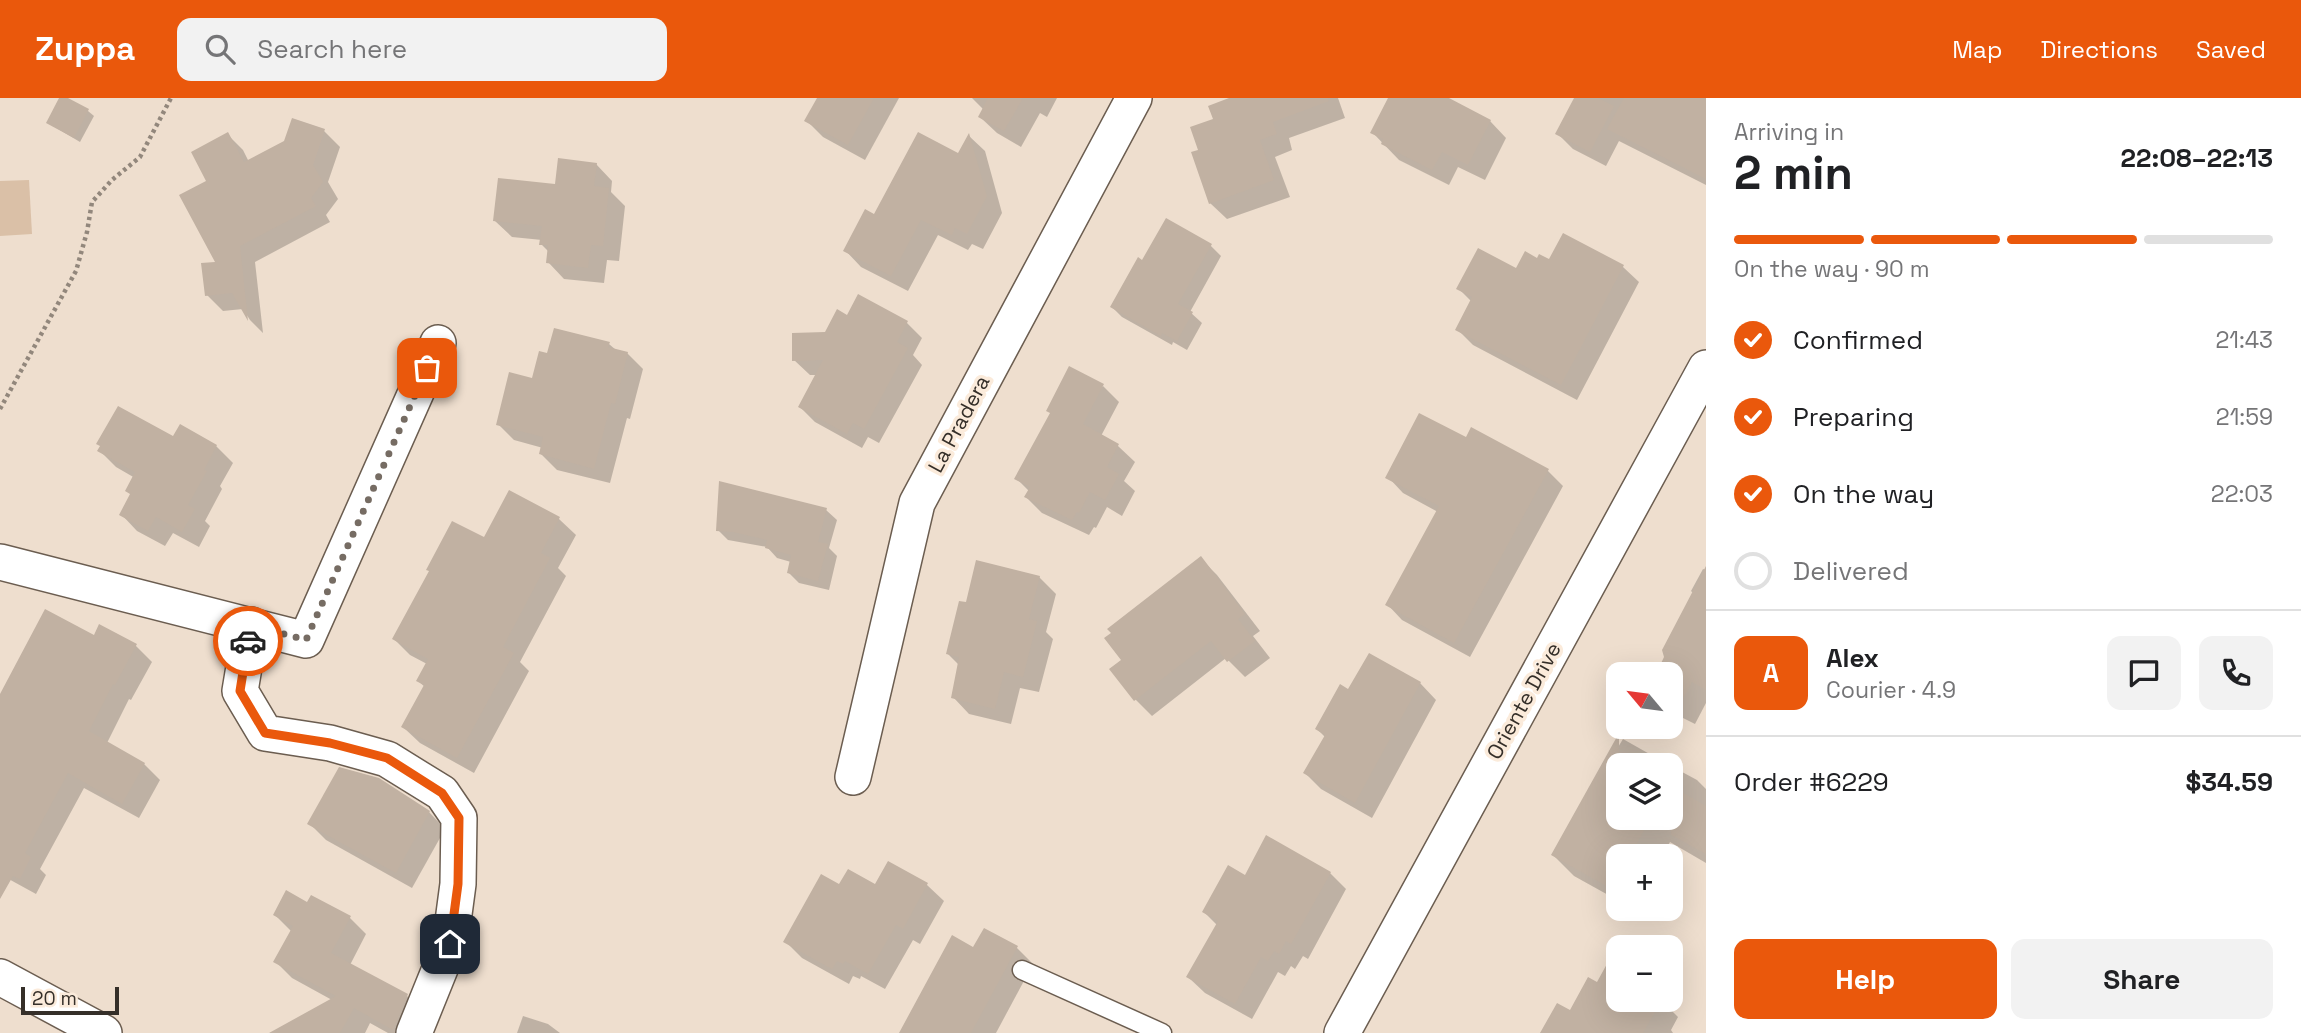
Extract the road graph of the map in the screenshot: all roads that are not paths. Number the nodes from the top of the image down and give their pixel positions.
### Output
1 (1134, 98) edge
2 (438, 343) dead end
3 (1706, 368) edge
4 (0, 562) edge
5 (251, 625) junction
6 (853, 777) dead end
7 (1022, 970) dead end
8 (0, 977) edge
9 (104, 1033) edge
10 (414, 1033) edge
11 (1161, 1033) edge
12 (1342, 1033) edge

1 - 6 street, La Pradera
2 - 5 street
3 - 12 street, Oriente Drive
4 - 5 street
5 - 10 street
7 - 11 lane
8 - 9 street

